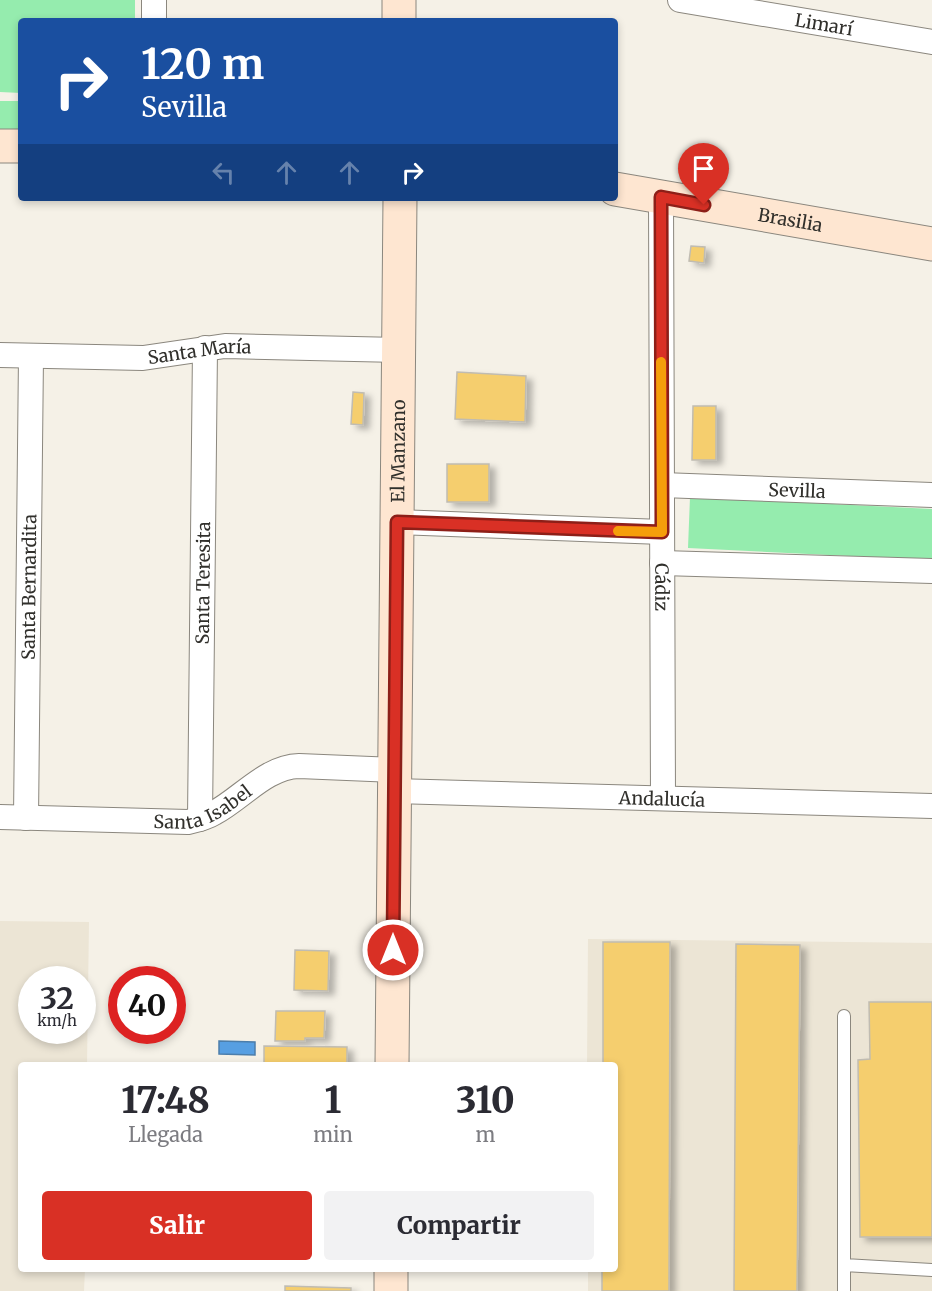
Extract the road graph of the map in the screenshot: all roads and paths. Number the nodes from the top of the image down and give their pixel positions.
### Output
1 (154, 0) edge
2 (399, 0) edge
3 (680, 0) edge
4 (794, 10) edge
5 (154, 18) edge
6 (399, 18) edge
7 (932, 42) edge
8 (0, 146) edge
9 (18, 146) edge
10 (618, 190) edge
11 (661, 197) junction
12 (400, 201) edge
13 (932, 244) edge
14 (205, 348) junction
15 (399, 350) junction
16 (0, 355) edge
17 (31, 356) junction
18 (662, 485) junction
19 (932, 495) edge
20 (397, 522) junction
21 (662, 532) junction
22 (662, 562) junction
23 (932, 572) edge
24 (394, 780) junction
25 (663, 798) junction
26 (932, 806) edge
27 (0, 817) edge
28 (26, 818) junction
29 (200, 819) junction
30 (844, 1016) dead end
31 (392, 1062) edge
32 (844, 1265) junction
33 (932, 1270) edge
34 (844, 1291) edge

1 - 5 street
2 - 6 street
3 - 4 street, Limarí
4 - 7 street, Limarí
8 - 9 street
10 - 11 street, Brasilia
11 - 13 street, Brasilia
11 - 18 street, Cádiz
12 - 15 street, El Manzano
14 - 15 street, Santa María
14 - 17 street, Santa María
14 - 29 street, Santa Teresita
15 - 20 street, El Manzano
16 - 17 street, Santa María
17 - 28 street, Santa Bernardita
18 - 19 street, Sevilla
18 - 21 street, Cádiz
20 - 21 street
20 - 24 street, El Manzano
21 - 22 street, Cádiz
22 - 23 street
22 - 25 street, Cádiz
24 - 25 street, Andalucía
24 - 29 street, Santa Isabel
24 - 31 street, El Manzano
25 - 26 street, Andalucía
27 - 28 street, Santa Isabel
28 - 29 street, Santa Isabel
30 - 32 lane
32 - 33 lane
32 - 34 lane

